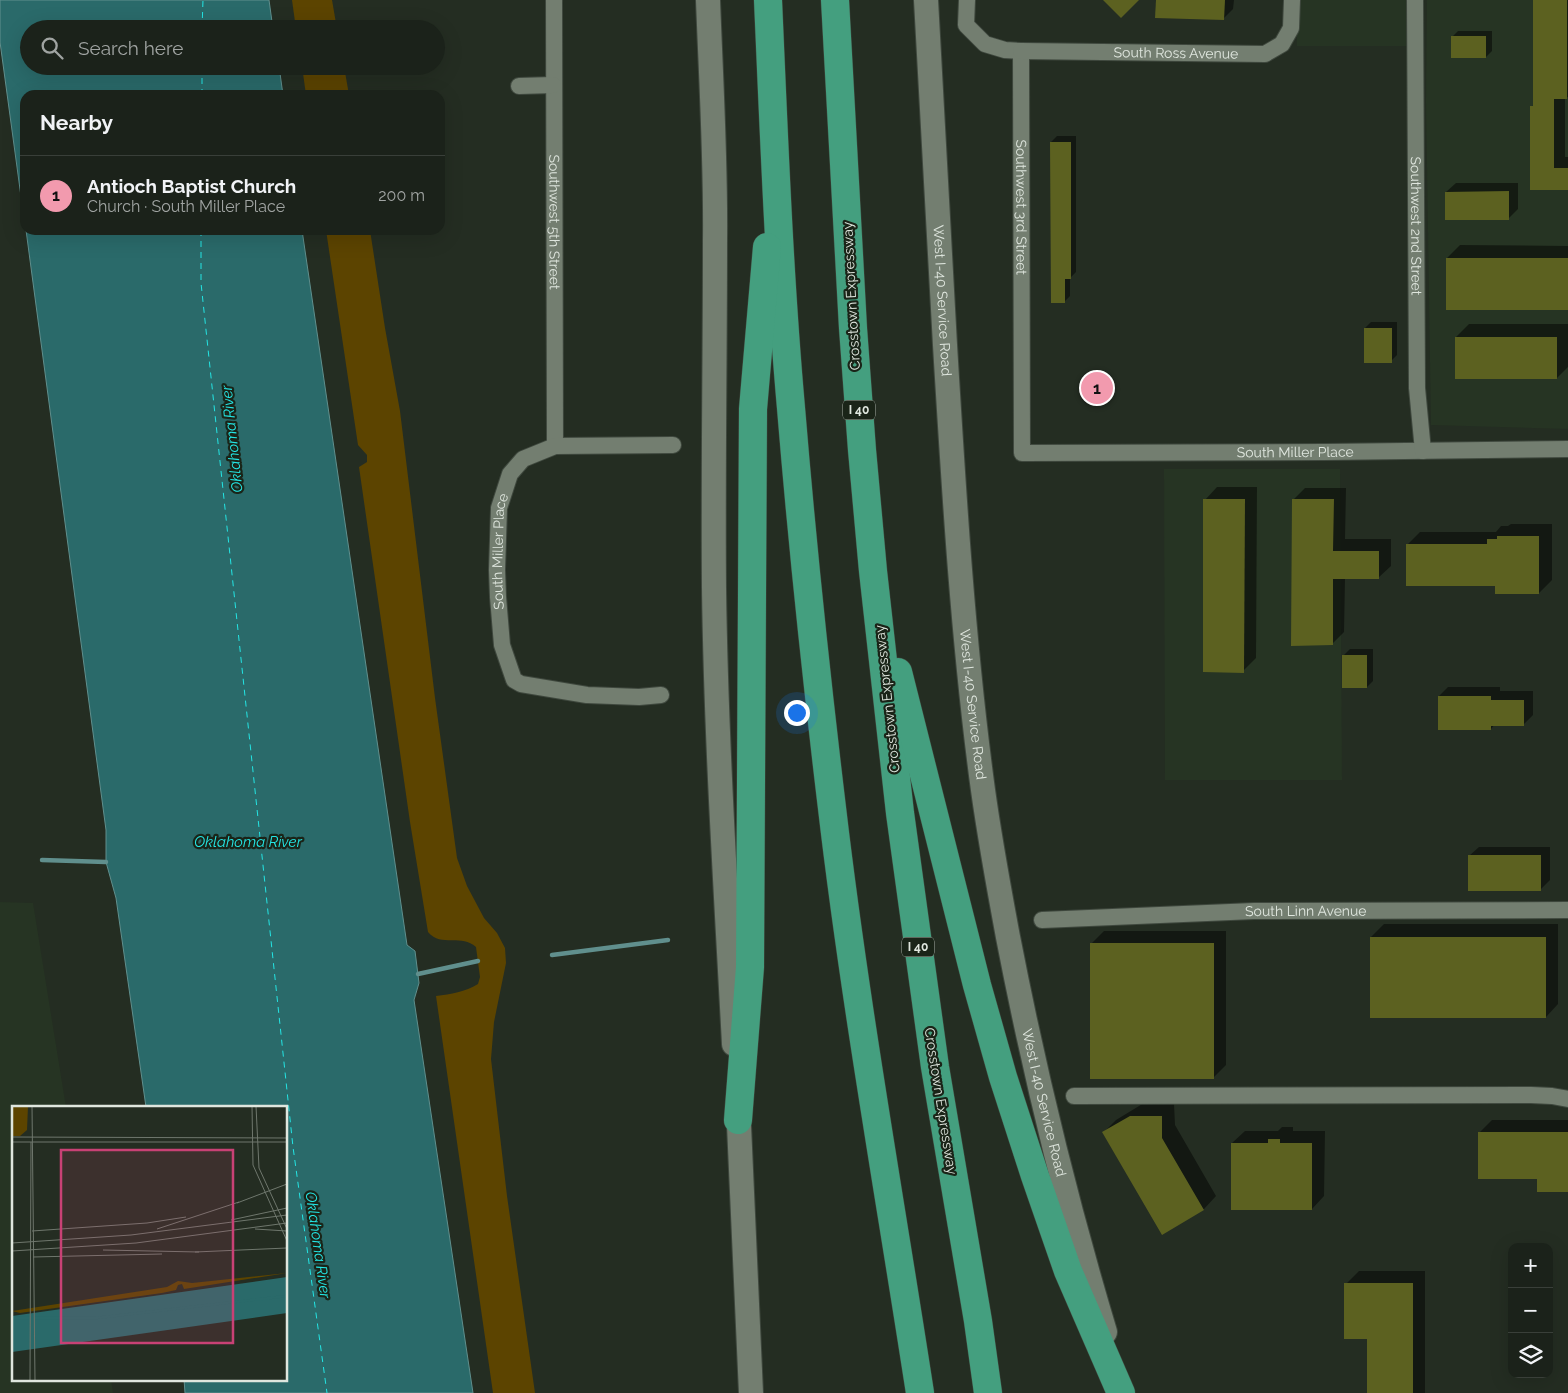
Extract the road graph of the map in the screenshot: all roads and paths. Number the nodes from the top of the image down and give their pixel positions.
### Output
1 (554, 0) edge
2 (708, 0) edge
3 (768, 0) edge
4 (835, 0) edge
5 (926, 0) edge
6 (967, 0) edge
7 (1292, 0) edge
8 (1415, 0) edge
9 (1021, 51) junction
10 (553, 85) junction
11 (519, 86) dead end
12 (775, 150) junction
13 (672, 445) dead end
14 (555, 446) junction
15 (1568, 449) edge
16 (1423, 451) junction
17 (1022, 453) joint
18 (873, 571) junction
19 (662, 695) dead end
20 (1568, 910) edge
21 (1042, 920) dead end
22 (1074, 1096) dead end
23 (1568, 1099) edge
24 (738, 1120) junction
25 (751, 1393) edge
26 (920, 1393) edge
27 (988, 1393) edge
28 (1121, 1393) edge
29 (1125, 1393) edge

1 - 10 street, Southwest 5th Street
2 - 24 main road
3 - 12 highway
4 - 18 highway, Crosstown Expressway / I 40
5 - 29 main road, West I-40 Service Road
6 - 9 street
7 - 9 street, South Ross Avenue
8 - 16 street, Southwest 2nd Street
9 - 17 street, Southwest 3rd Street
10 - 11 street
10 - 14 street, Southwest 5th Street
12 - 24 highway
12 - 26 highway
13 - 14 street, South Miller Place
14 - 19 street, South Miller Place
15 - 16 street, South Miller Place
16 - 17 street, South Miller Place
18 - 27 highway, Crosstown Expressway / I 40
18 - 28 highway
20 - 21 street, South Linn Avenue
22 - 23 street
24 - 25 main road

